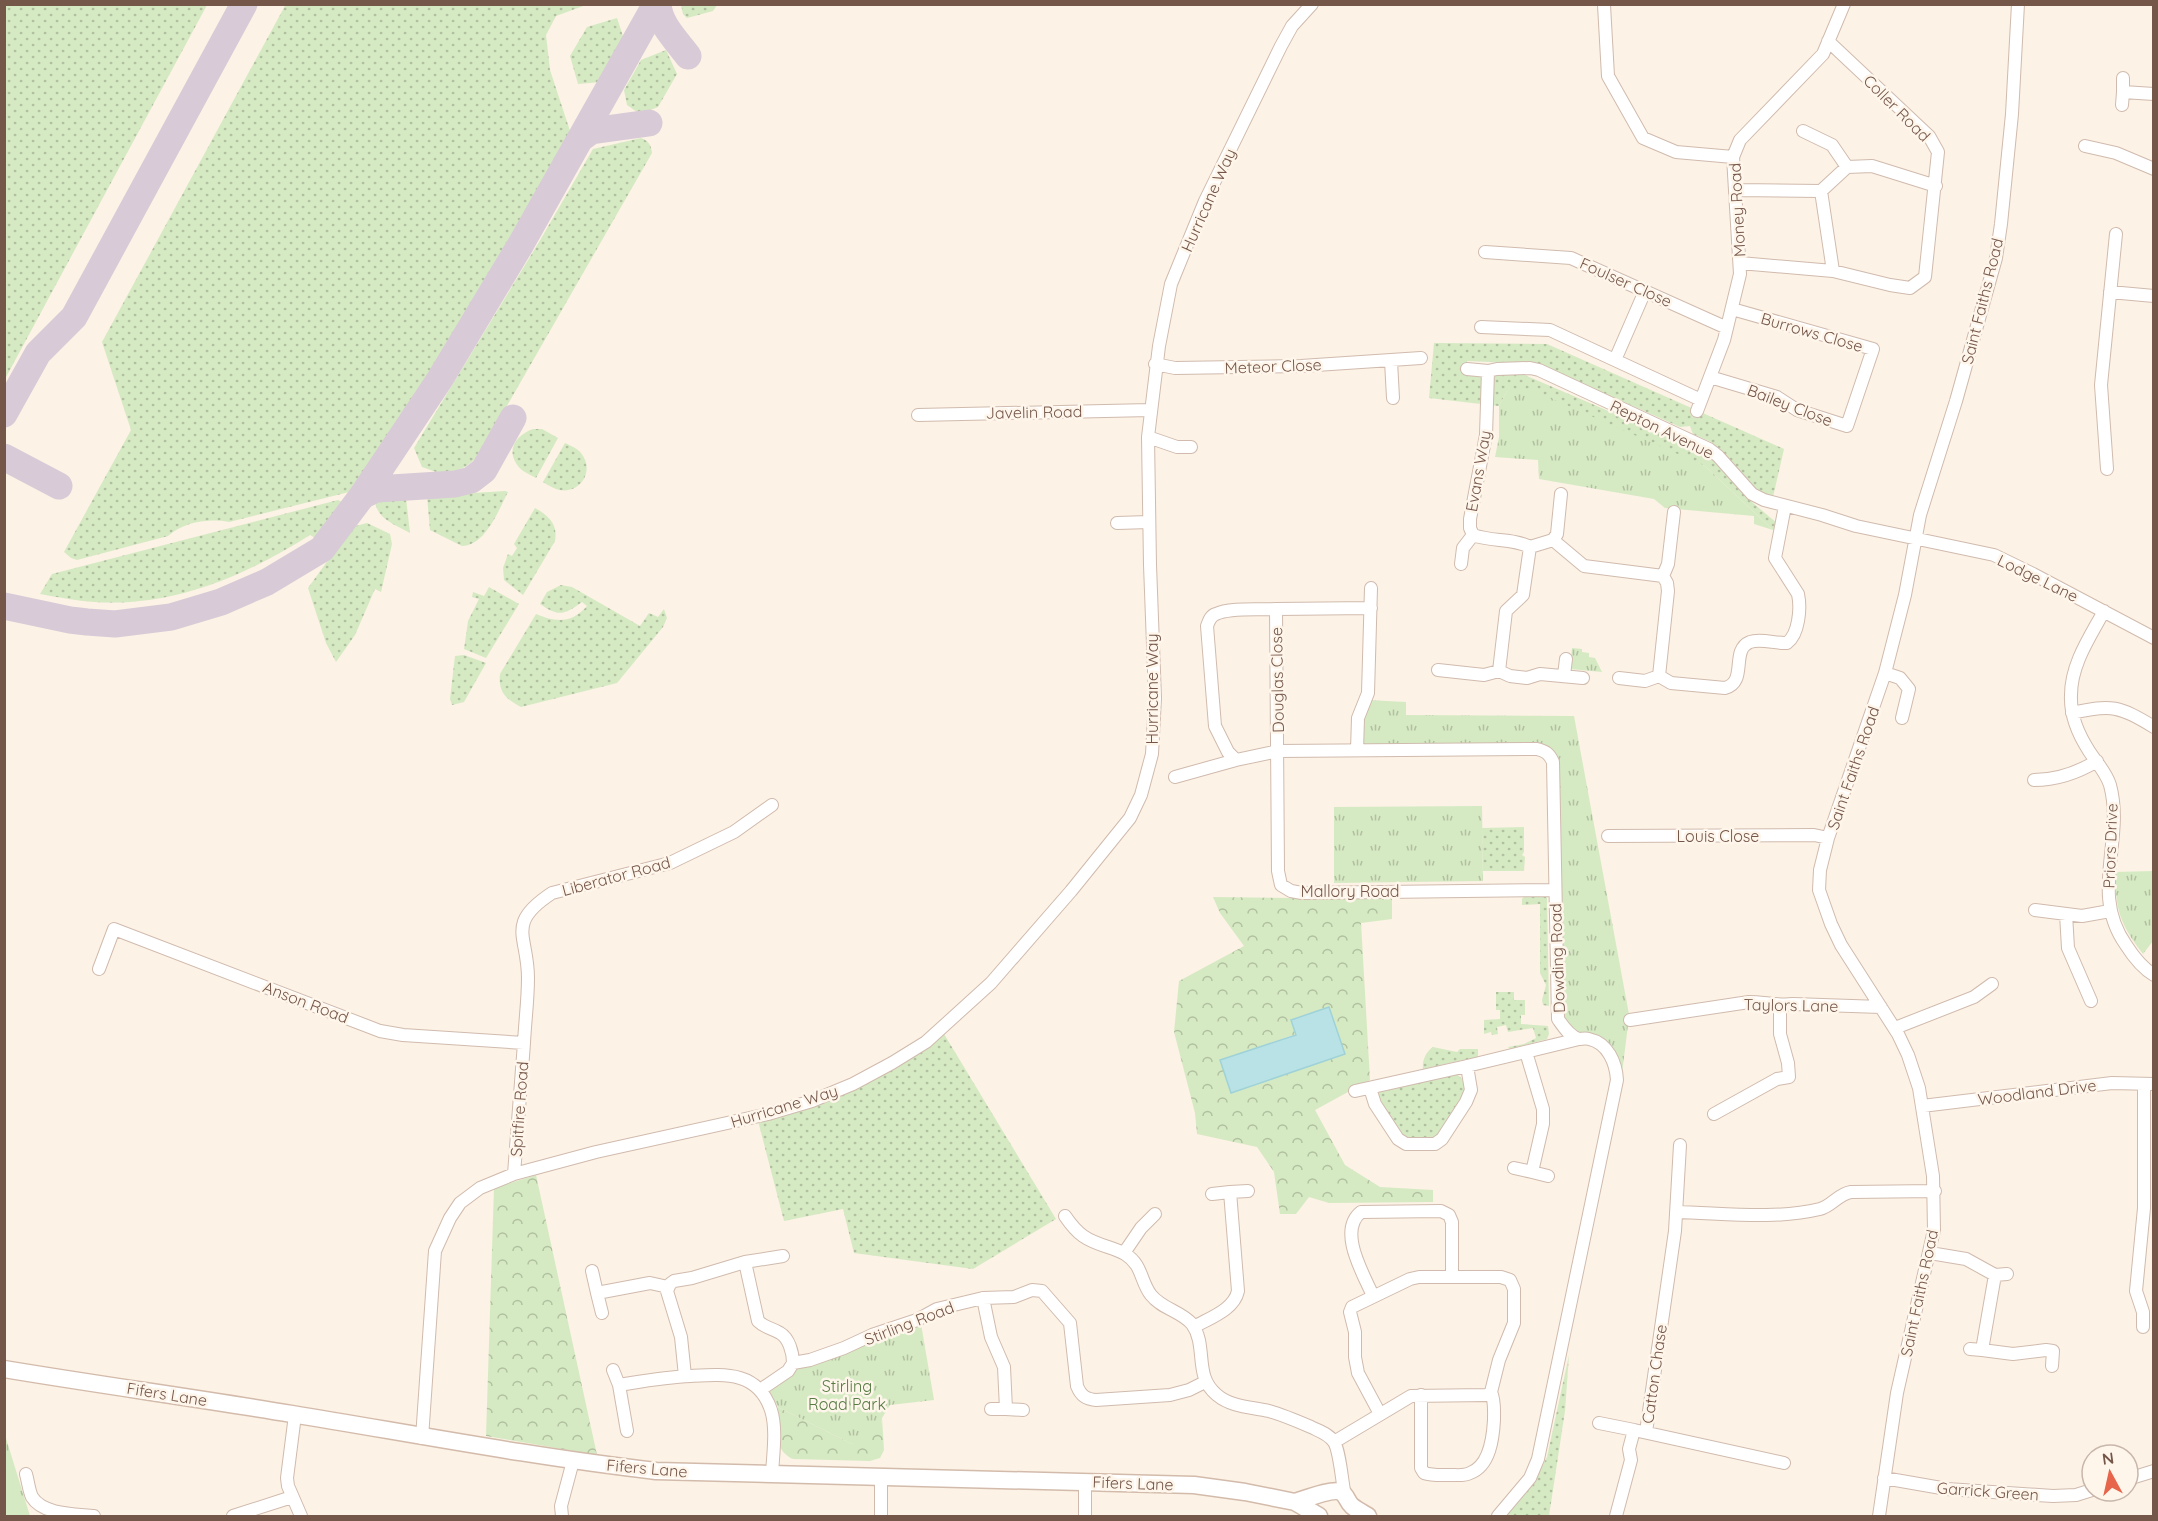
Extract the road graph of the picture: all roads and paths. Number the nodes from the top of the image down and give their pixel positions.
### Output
1 (1312, 4) edge
2 (1844, 4) edge
3 (2018, 4) edge
4 (1604, 5) edge
5 (1828, 41) junction
6 (2123, 78) dead end
7 (2122, 92) junction
8 (2154, 94) edge
9 (2122, 105) dead end
10 (1803, 131) dead end
11 (2085, 146) dead end
12 (1733, 157) junction
13 (1847, 167) junction
14 (2154, 169) edge
15 (1936, 186) junction
16 (1736, 190) junction
17 (1821, 191) junction
18 (2116, 234) dead end
19 (1485, 252) dead end
20 (1740, 263) junction
21 (1833, 271) junction
22 (1645, 291) junction
23 (2110, 292) junction
24 (2154, 296) edge
25 (1732, 309) junction
26 (1481, 327) dead end
27 (1727, 328) junction
28 (1421, 358) dead end
29 (1615, 360) junction
30 (1391, 361) junction
31 (1155, 364) junction
32 (1867, 368) joint
33 (1467, 369) dead end
34 (1488, 371) junction
35 (1710, 377) junction
36 (1393, 398) dead end
37 (1150, 410) junction
38 (918, 415) dead end
39 (1148, 437) junction
40 (1191, 447) dead end
41 (2107, 469) dead end
42 (1561, 494) dead end
43 (1785, 506) junction
44 (1674, 512) dead end
45 (1149, 522) junction
46 (1117, 523) dead end
47 (1473, 535) junction
48 (1915, 538) junction
49 (1553, 540) junction
50 (1530, 547) junction
51 (1461, 564) dead end
52 (1663, 576) junction
53 (1371, 588) dead end
54 (1371, 608) junction
55 (1276, 609) junction
56 (2104, 611) junction
57 (2154, 638) edge
58 (1566, 659) dead end
59 (1499, 671) junction
60 (1885, 673) junction
61 (1446, 674) dead end
62 (1564, 675) junction
63 (1659, 676) junction
64 (1583, 678) dead end
65 (1619, 678) dead end
66 (2072, 712) junction
67 (1902, 718) dead end
68 (2154, 727) edge
69 (1357, 750) junction
70 (1278, 751) junction
71 (1236, 760) junction
72 (2097, 761) junction
73 (1175, 777) dead end
74 (2034, 780) dead end
75 (772, 805) dead end
76 (1608, 836) dead end
77 (1828, 838) junction
78 (1555, 890) junction
79 (2035, 910) dead end
80 (2110, 911) junction
81 (2066, 914) junction
82 (99, 969) dead end
83 (2154, 975) edge
84 (1992, 984) dead end
85 (2091, 1001) dead end
86 (1779, 1006) junction
87 (1881, 1007) junction
88 (1558, 1019) junction
89 (1630, 1020) dead end
90 (1895, 1028) junction
91 (1579, 1039) junction
92 (524, 1043) junction
93 (1556, 1044) junction
94 (1526, 1052) junction
95 (1467, 1066) junction
96 (2149, 1084) edge
97 (1370, 1088) junction
98 (1355, 1091) dead end
99 (1922, 1106) junction
100 (1721, 1113) dead end
101 (1680, 1145) dead end
102 (1514, 1168) dead end
103 (1532, 1172) junction
104 (514, 1174) junction
105 (1548, 1176) dead end
106 (1248, 1191) dead end
107 (1935, 1191) junction
108 (1230, 1192) junction
109 (1212, 1194) dead end
110 (1676, 1212) junction
111 (1155, 1214) dead end
112 (1065, 1216) dead end
113 (1124, 1253) junction
114 (1930, 1253) junction
115 (783, 1256) dead end
116 (745, 1262) junction
117 (592, 1271) dead end
118 (1452, 1277) junction
119 (668, 1287) junction
120 (597, 1293) junction
121 (1373, 1296) junction
122 (983, 1298) junction
123 (2148, 1306) edge
124 (602, 1313) dead end
125 (1194, 1327) junction
126 (2143, 1327) dead end
127 (793, 1363) junction
128 (2052, 1366) dead end
129 (4, 1369) edge
130 (613, 1370) dead end
131 (685, 1376) junction
132 (1205, 1382) junction
133 (619, 1385) junction
134 (760, 1390) junction
135 (1491, 1392) junction
136 (1421, 1395) junction
137 (991, 1409) dead end
138 (1006, 1409) junction
139 (1023, 1410) dead end
140 (1380, 1414) junction
141 (295, 1415) junction
142 (1599, 1423) dead end
143 (627, 1431) dead end
144 (1640, 1431) junction
145 (422, 1438) junction
146 (1334, 1442) junction
147 (573, 1461) junction
148 (1339, 1463) junction
149 (1784, 1463) dead end
150 (26, 1474) dead end
151 (772, 1474) junction
152 (881, 1477) junction
153 (1884, 1478) junction
154 (1085, 1482) junction
155 (1325, 1493) junction
156 (2080, 1494) edge
157 (292, 1497) junction
158 (1295, 1502) junction
159 (1347, 1505) edge
160 (94, 1516) edge
161 (233, 1516) edge
162 (301, 1516) edge
163 (562, 1516) edge
164 (881, 1516) edge
165 (1085, 1516) edge
166 (1320, 1516) edge
167 (1368, 1516) edge
168 (1498, 1516) edge
169 (1616, 1516) edge
170 (1879, 1516) edge

1 - 31 street, Hurricane Way
2 - 5 street, Money Road
3 - 48 street, Saint Faiths Road
4 - 12 street
5 - 12 street, Money Road
5 - 15 street, Coller Road
6 - 7 street
7 - 8 street
7 - 9 street
10 - 13 street
11 - 14 street
12 - 16 street, Money Road
13 - 15 street
13 - 17 street
15 - 21 street, Coller Road
16 - 17 street
16 - 20 street, Money Road
17 - 21 street
18 - 23 street
19 - 22 street, Foulser Close
20 - 21 street, Coller Road
20 - 25 street, Money Road
22 - 27 street, Foulser Close
22 - 29 street
23 - 24 street
23 - 41 street
25 - 27 street, Money Road
25 - 32 street, Burrows Close
26 - 29 street
27 - 35 street, Money Road
28 - 30 street, Meteor Close
29 - 35 street, Money Road
30 - 31 street, Meteor Close
30 - 36 street
31 - 37 street, Hurricane Way
32 - 35 street, Bailey Close
33 - 34 street, Repton Avenue
34 - 43 street, Repton Avenue
34 - 47 street, Evans Way
37 - 38 street, Javelin Road
37 - 39 street, Hurricane Way
39 - 40 street
39 - 45 street, Hurricane Way
42 - 49 street
43 - 48 street, Repton Avenue
43 - 63 street
44 - 52 street
45 - 46 street
45 - 104 street, Hurricane Way
47 - 50 street, Evans Way
47 - 51 street, Evans Way
48 - 56 street, Lodge Lane
48 - 60 street, Saint Faiths Road
49 - 50 street
49 - 52 street
50 - 59 street
52 - 63 street
53 - 54 street
54 - 55 street, Douglas Close
54 - 69 street
55 - 70 street, Douglas Close
55 - 71 street, Douglas Close
56 - 57 street, Lodge Lane
56 - 66 street, Priors Drive
58 - 62 street
59 - 61 street
59 - 62 street
60 - 67 street
60 - 77 street, Saint Faiths Road
62 - 64 street
63 - 65 street
66 - 68 street
66 - 72 street, Priors Drive
69 - 70 street, Dowding Road
69 - 78 street, Dowding Road
70 - 71 street, Dowding Road
70 - 78 street, Mallory Road
71 - 73 street, Dowding Road
72 - 74 street
72 - 80 street, Priors Drive
75 - 92 street, Liberator Road
76 - 77 street, Louis Close
77 - 87 street, Saint Faiths Road
78 - 88 street, Dowding Road
79 - 81 street
80 - 81 street
80 - 83 street, Priors Drive
81 - 85 street
82 - 92 street, Anson Road
84 - 90 street
86 - 87 street, Taylors Lane
86 - 89 street, Taylors Lane
86 - 100 street
87 - 90 street, Saint Faiths Road
88 - 91 street, Dowding Road
88 - 93 street
90 - 99 street, Saint Faiths Road
91 - 93 street
91 - 168 street, Dowding Road
92 - 104 street, Spitfire Road
93 - 94 street
94 - 95 street
94 - 103 street
95 - 97 street
95 - 97 street
96 - 99 street, Woodland Drive
96 - 123 street
97 - 98 street
99 - 107 street, Saint Faiths Road
101 - 110 street, Catton Chase
102 - 103 street
103 - 105 street
104 - 145 street, Hurricane Way
106 - 108 street
107 - 110 street
107 - 114 street, Saint Faiths Road
108 - 109 street
108 - 125 street
110 - 144 street, Catton Chase
111 - 113 street
112 - 113 street
113 - 125 street
114 - 128 street
114 - 153 street, Saint Faiths Road
115 - 116 street
116 - 119 street
116 - 127 street
117 - 120 street
118 - 121 street
118 - 121 street
118 - 135 street
119 - 120 street
119 - 131 street
120 - 124 street
121 - 140 street
122 - 127 street, Stirling Road
122 - 132 street, Stirling Road
122 - 138 street
123 - 126 street
125 - 132 street
127 - 134 street, Stirling Road
129 - 141 street, Fifers Lane
130 - 133 street
131 - 133 street
131 - 134 street
132 - 146 street
133 - 143 street
134 - 151 street
135 - 136 street
135 - 136 street
136 - 140 street
137 - 138 street
138 - 139 street
140 - 146 street
141 - 145 street, Fifers Lane
141 - 157 street
142 - 144 street, Catton Chase
144 - 149 street, Catton Chase
144 - 169 street
145 - 147 street, Fifers Lane
146 - 148 street
147 - 151 street, Fifers Lane
147 - 163 street
148 - 155 street
148 - 159 street
150 - 160 street
151 - 152 street, Fifers Lane
152 - 154 street, Fifers Lane
152 - 164 street
153 - 156 street, Garrick Green
153 - 170 street, Saint Faiths Road
154 - 158 street, Fifers Lane
154 - 165 street
155 - 158 street, Fifers Lane
155 - 159 street
155 - 166 street, Fifers Lane
157 - 161 street
157 - 162 street
158 - 166 street, Fifers Lane
159 - 167 street

